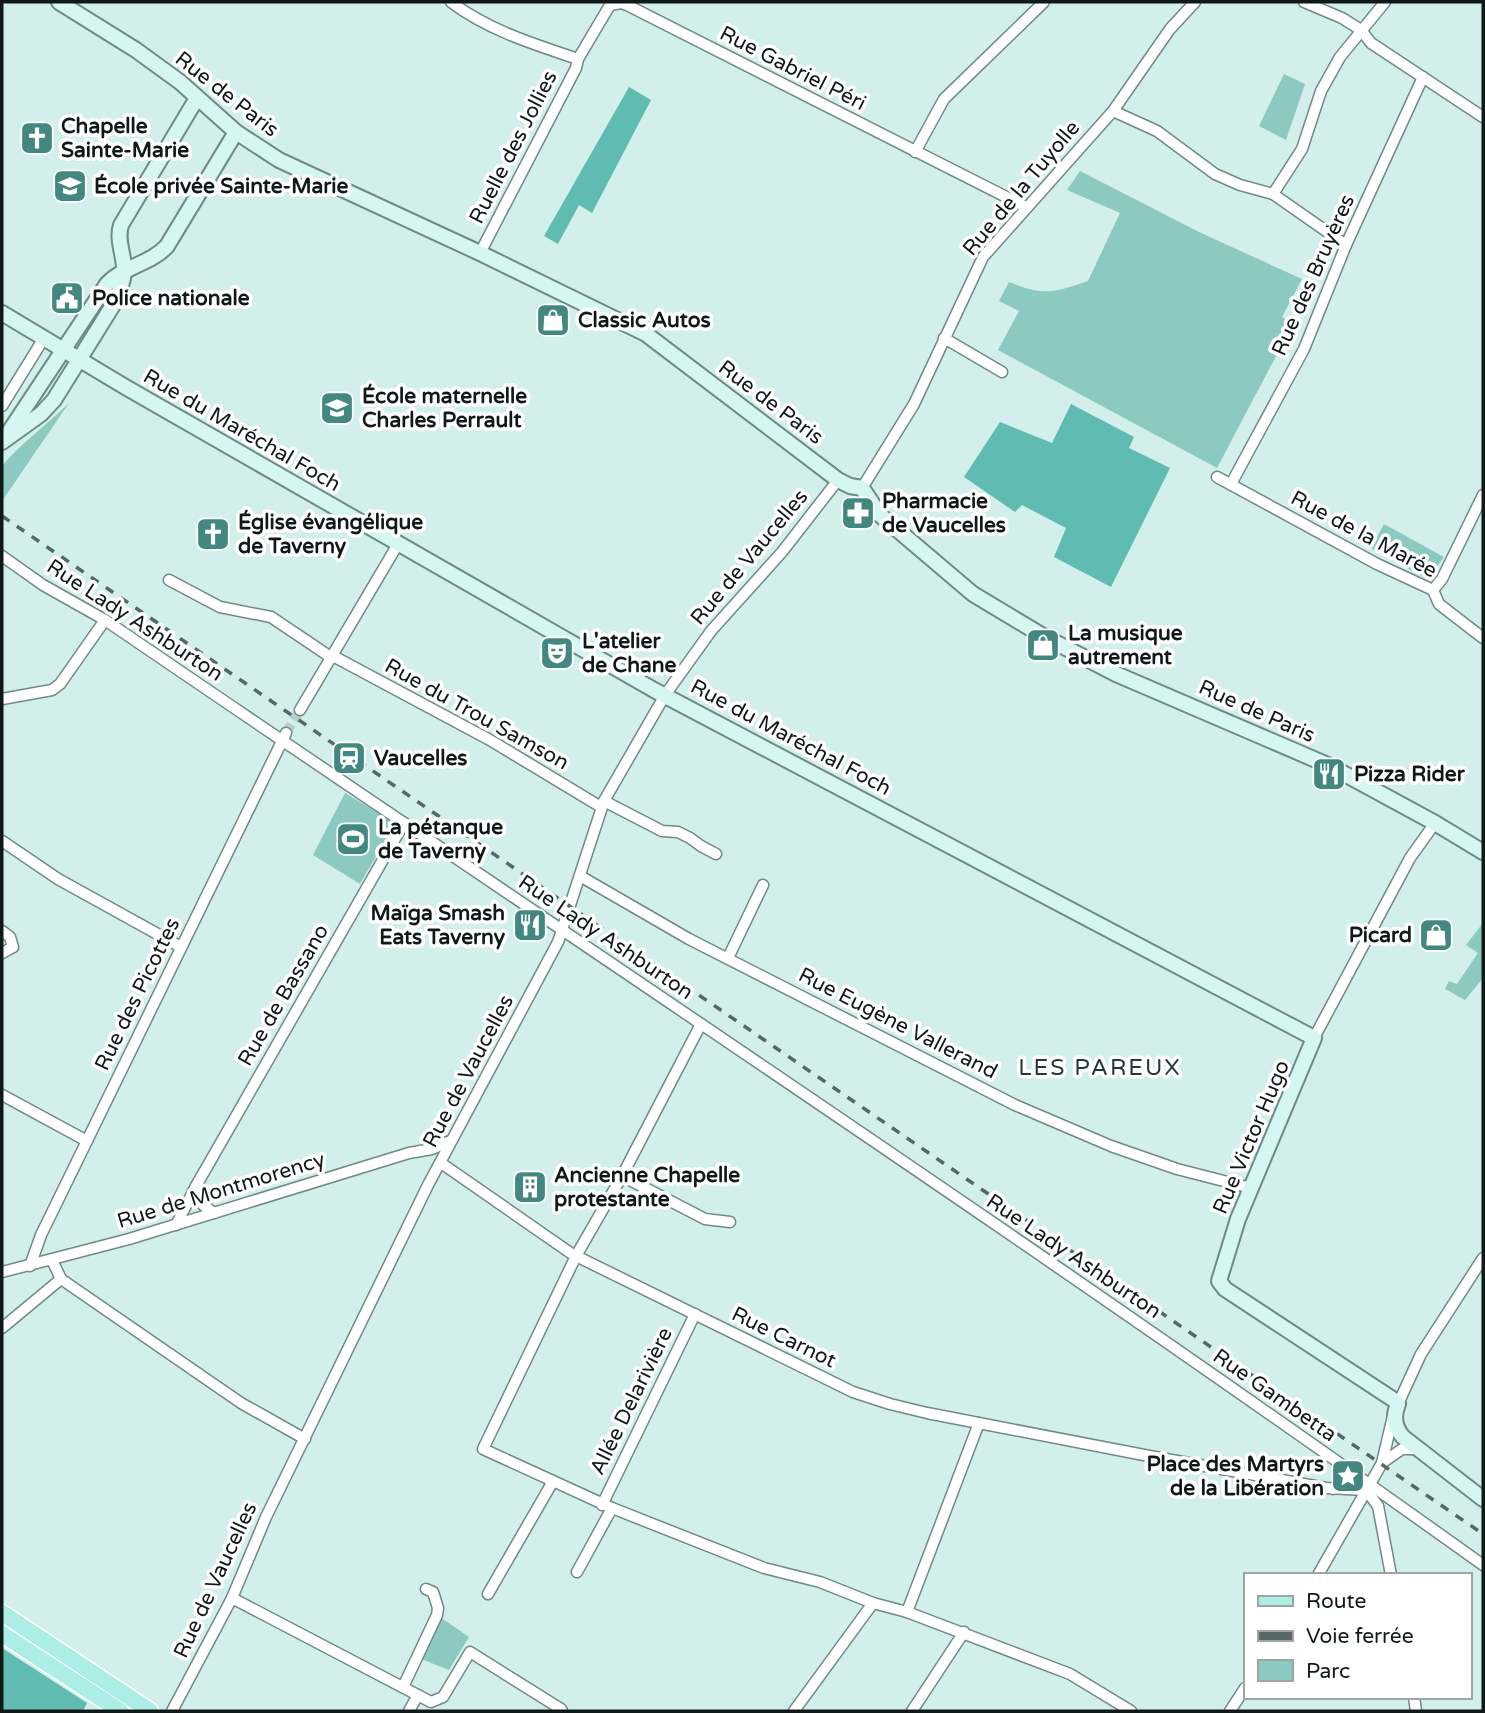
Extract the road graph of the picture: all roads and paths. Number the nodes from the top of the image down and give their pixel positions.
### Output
1 (59, 2) edge
2 (451, 2) edge
3 (1044, 2) edge
4 (1195, 2) edge
5 (1304, 2) edge
6 (1385, 2) edge
7 (1361, 30) junction
8 (578, 59) junction
9 (1423, 77) junction
10 (197, 98) junction
11 (1113, 111) junction
12 (1483, 117) edge
13 (236, 132) junction
14 (915, 152) junction
15 (1273, 194) junction
16 (1026, 207) junction
17 (1346, 245) junction
18 (480, 253) junction
19 (124, 271) junction
20 (2, 313) edge
21 (44, 338) junction
22 (944, 338) junction
23 (63, 350) junction
24 (80, 361) junction
25 (1002, 372) dead end
26 (2, 406) edge
27 (2, 442) edge
28 (1217, 477) dead end
29 (838, 480) junction
30 (1231, 484) junction
31 (862, 488) junction
32 (1483, 495) edge
33 (398, 544) junction
34 (2, 556) edge
35 (169, 580) dead end
36 (1433, 590) junction
37 (105, 620) junction
38 (1483, 638) edge
39 (333, 657) junction
40 (665, 695) junction
41 (2, 699) edge
42 (300, 710) tunnel mouth
43 (284, 737) junction
44 (602, 804) junction
45 (404, 823) junction
46 (1435, 823) junction
47 (2, 841) edge
48 (1483, 852) edge
49 (716, 854) dead end
50 (580, 876) junction
51 (762, 885) dead end
52 (560, 929) junction
53 (2, 931) edge
54 (181, 947) junction
55 (2, 953) edge
56 (727, 958) junction
57 (701, 1024) junction
58 (1314, 1038) junction
59 (2, 1095) edge
60 (87, 1141) junction
61 (450, 1141) junction
62 (441, 1163) junction
63 (622, 1176) junction
64 (196, 1186) junction
65 (1251, 1188) junction
66 (214, 1213) junction
67 (730, 1222) dead end
68 (176, 1225) junction
69 (576, 1256) junction
70 (1483, 1258) edge
71 (52, 1260) junction
72 (30, 1266) junction
73 (2, 1272) edge
74 (61, 1279) junction
75 (695, 1314) junction
76 (2, 1328) edge
77 (1184, 1355) joint
78 (1396, 1409) junction
79 (979, 1423) junction
80 (305, 1439) junction
81 (1420, 1450) junction
82 (1382, 1463) junction
83 (1344, 1467) junction
84 (552, 1483) junction
85 (1368, 1487) junction
86 (1333, 1489) junction
87 (1483, 1499) edge
88 (607, 1506) junction
89 (1483, 1565) edge
90 (577, 1572) dead end
91 (1319, 1573) edge
92 (1391, 1573) edge
93 (426, 1589) dead end
94 (488, 1594) dead end
95 (232, 1598) junction
96 (873, 1603) junction
97 (907, 1612) junction
98 (2, 1614) edge
99 (966, 1633) junction
100 (2, 1634) edge
101 (403, 1687) junction
102 (1244, 1690) edge
103 (418, 1695) junction
104 (120, 1711) edge
105 (150, 1711) edge
106 (172, 1711) edge
107 (409, 1711) edge
108 (562, 1711) edge
109 (794, 1711) edge
110 (912, 1711) edge
111 (1131, 1711) edge
112 (1230, 1711) edge

1 - 10 street, Rue de Paris
2 - 8 street
3 - 14 street
4 - 11 street, Rue de la Tuyolle
5 - 7 street
6 - 7 street
7 - 9 street
7 - 15 street
8 - 14 street, Rue Gabriel Péri
8 - 18 street, Ruelle des Jollies
9 - 12 street
9 - 17 street, Rue des Bruyères
10 - 13 street, Rue de Paris
10 - 19 street
11 - 15 street
11 - 16 street, Rue de la Tuyolle
13 - 18 street, Rue de Paris
13 - 19 street
14 - 16 street, Rue Gabriel Péri
15 - 17 street
16 - 22 street, Rue de la Tuyolle
17 - 30 street, Rue des Bruyères
18 - 29 street, Rue de Paris
19 - 23 street
19 - 24 street
20 - 21 street, Rue du Maréchal Foch
21 - 23 street, Rue du Maréchal Foch
21 - 26 street
22 - 25 street
22 - 31 street, Rue de la Tuyolle
23 - 24 street, Rue du Maréchal Foch
23 - 27 street
24 - 27 street
24 - 33 street, Rue du Maréchal Foch
28 - 30 street, Rue de la Marée
29 - 31 street, Rue de Paris
29 - 40 street, Rue de Vaucelles
30 - 36 street, Rue de la Marée
31 - 46 street, Rue de Paris
32 - 36 street
33 - 39 street
33 - 40 street, Rue du Maréchal Foch
34 - 37 street, Rue Lady Ashburton
35 - 39 street, Rue du Trou Samson
36 - 38 street, Rue de la Marée
37 - 41 street
37 - 43 street, Rue Lady Ashburton
39 - 42 street
39 - 44 street, Rue du Trou Samson
40 - 44 street, Rue de Vaucelles
40 - 58 street, Rue du Maréchal Foch
43 - 45 street, Rue Lady Ashburton
43 - 54 street, Rue des Picottes
44 - 49 street, Rue du Trou Samson
44 - 50 street, Rue de Vaucelles
45 - 52 street, Rue Lady Ashburton
45 - 64 street, Rue de Bassano
46 - 48 street, Rue de Paris
46 - 58 street, Rue Victor Hugo
47 - 54 street
50 - 52 street, Rue de Vaucelles
50 - 56 street, Rue Eugène Vallerand
51 - 56 street
52 - 57 street, Rue Lady Ashburton
52 - 61 street, Rue de Vaucelles
53 - 55 street
54 - 60 street, Rue des Picottes
56 - 65 street, Rue Eugène Vallerand
57 - 63 street
57 - 77 street, Rue Lady Ashburton
58 - 65 street, Rue Victor Hugo
59 - 60 street
60 - 72 street, Rue des Picottes
61 - 62 street, Rue de Vaucelles
61 - 66 street, Rue de Montmorency
62 - 69 street, Rue Carnot
62 - 80 street, Rue de Vaucelles
63 - 67 street
63 - 69 street
64 - 66 street
64 - 68 street, Rue de Bassano
65 - 78 street, Rue Victor Hugo
66 - 68 street, Rue de Montmorency
68 - 71 street, Rue de Montmorency
69 - 75 street, Rue Carnot
69 - 84 street
70 - 78 street
71 - 72 street, Rue de Montmorency
71 - 74 street
72 - 73 street, Rue de Montmorency
74 - 76 street
74 - 80 street
75 - 79 street, Rue Carnot
75 - 88 street, Allée Delarivière
77 - 83 street, Rue Gambetta
78 - 81 street
78 - 82 street
79 - 86 street, Rue Carnot
79 - 97 street
80 - 95 street, Rue de Vaucelles
81 - 82 street
81 - 87 street
82 - 85 street
83 - 85 street
83 - 86 street
84 - 88 street
84 - 94 street
85 - 86 street
85 - 89 street
85 - 91 street
85 - 92 street
88 - 90 street, Allée Delarivière
88 - 96 street
93 - 101 street
95 - 101 street
95 - 106 street, Rue de Vaucelles
96 - 97 street
96 - 109 street
97 - 99 street
98 - 105 main road
99 - 110 street
99 - 111 street
100 - 104 main road
101 - 103 street
102 - 112 street
103 - 107 street
103 - 108 street

